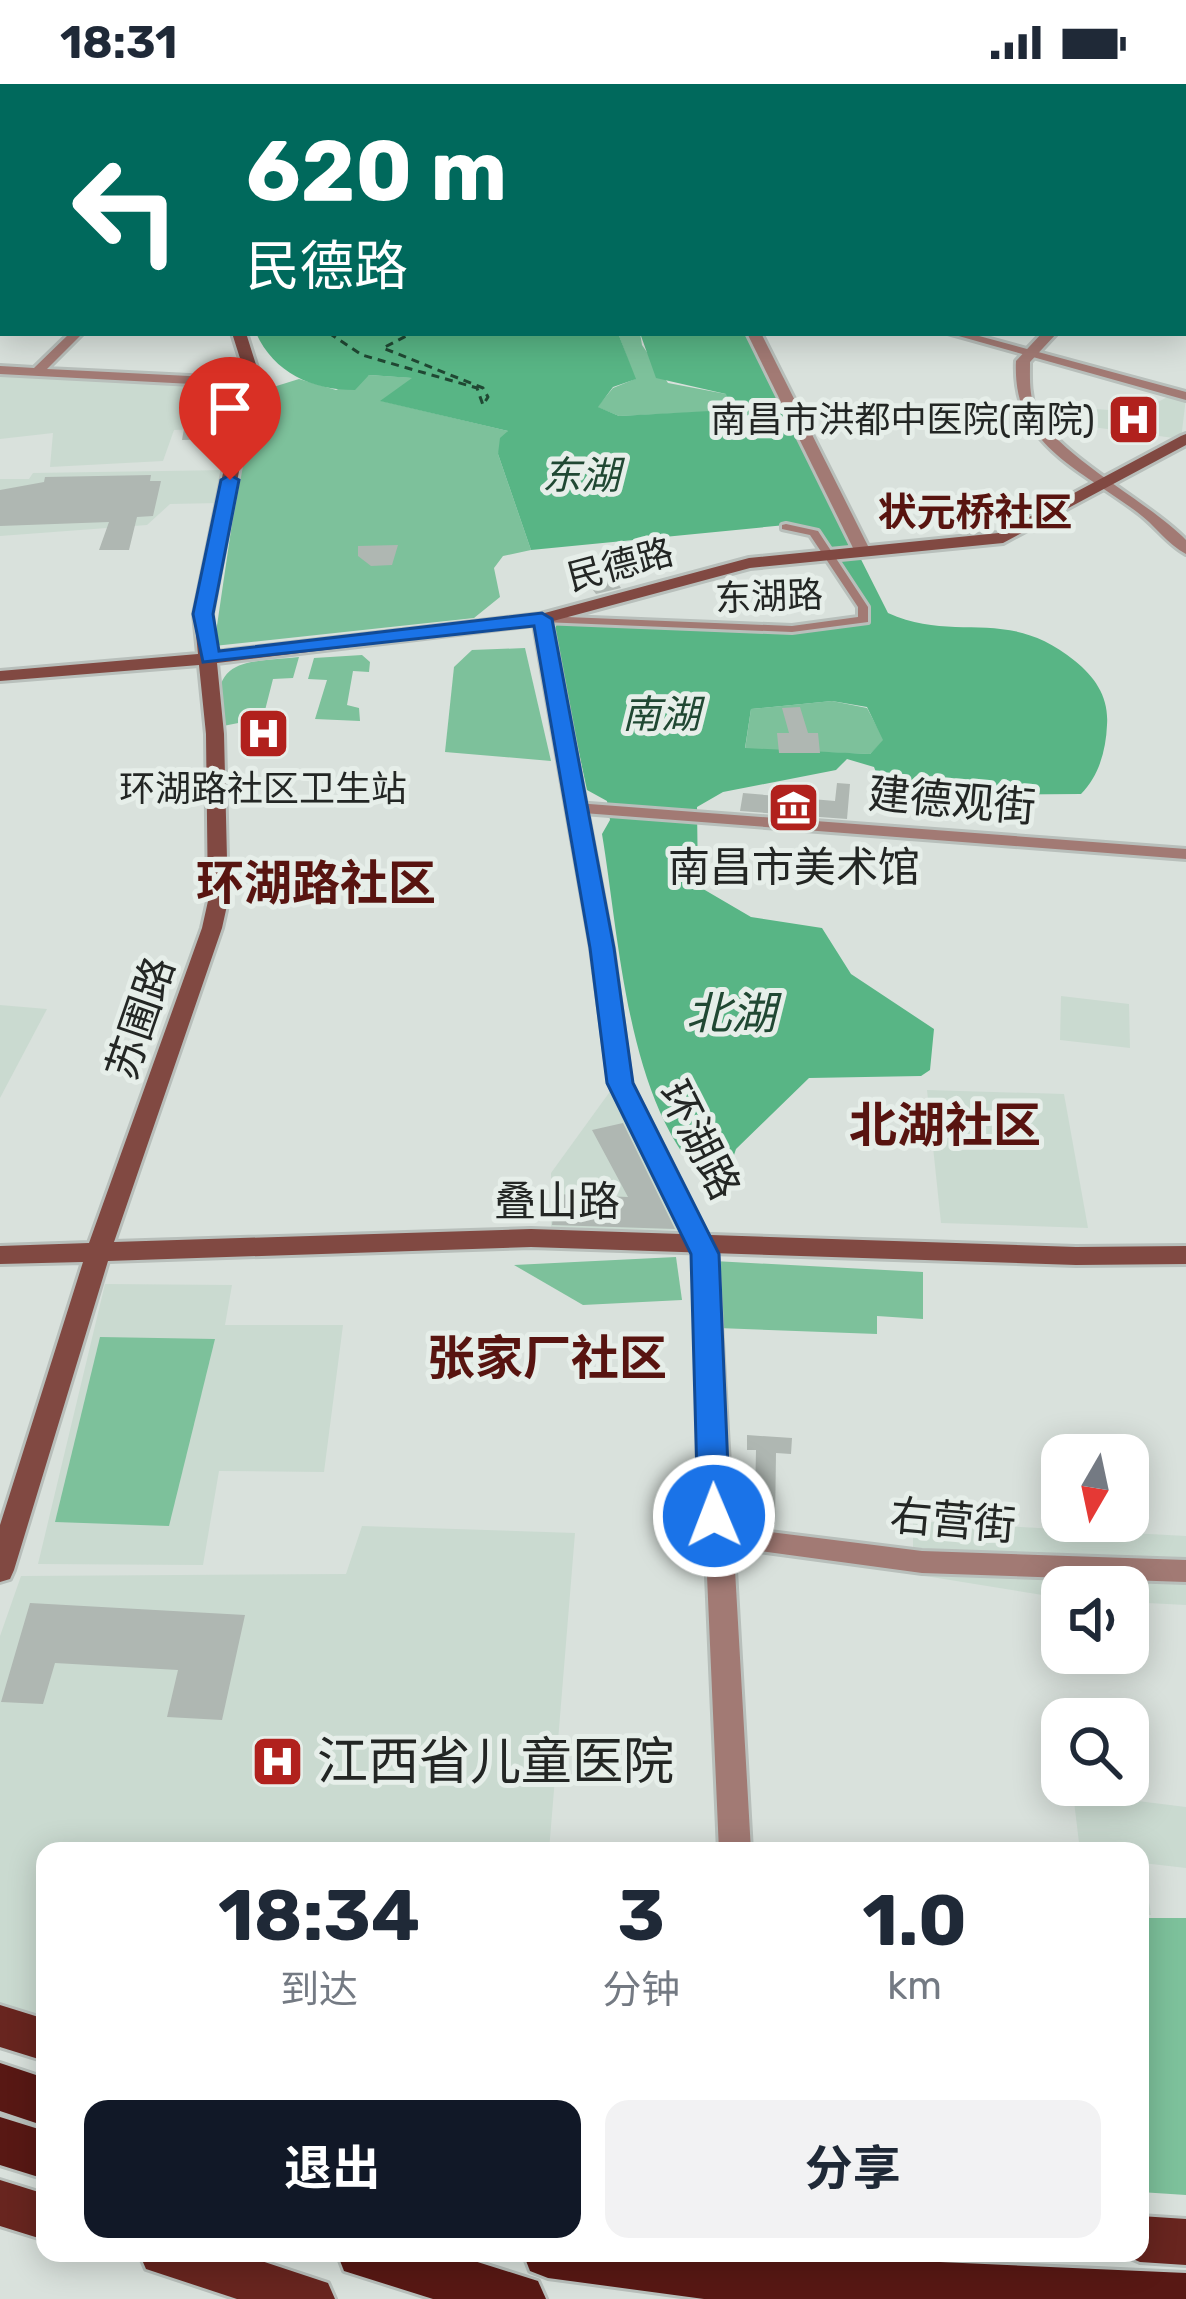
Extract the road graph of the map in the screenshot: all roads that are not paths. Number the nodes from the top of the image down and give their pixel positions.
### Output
1 (74, 336) edge
2 (240, 336) edge
3 (755, 336) edge
4 (967, 336) edge
5 (1047, 336) edge
6 (1034, 352) junction
7 (0, 370) edge
8 (37, 372) junction
9 (250, 383) junction
10 (1186, 396) edge
11 (1186, 439) edge
12 (1105, 484) junction
13 (786, 527) dead end
14 (1186, 549) edge
15 (863, 552) junction
16 (827, 555) junction
17 (542, 619) junction
18 (210, 658) junction
19 (0, 676) edge
20 (576, 808) junction
21 (1186, 854) edge
22 (703, 1247) junction
23 (0, 1255) edge
24 (1186, 1255) edge
25 (96, 1260) junction
26 (0, 1268) edge
27 (1186, 1269) edge
28 (715, 1535) junction
29 (0, 1570) edge
30 (1186, 1571) edge
31 (734, 1842) edge
32 (0, 2026) edge
33 (36, 2037) edge
34 (0, 2087) edge
35 (36, 2099) edge
36 (0, 2141) edge
37 (36, 2152) edge
38 (0, 2203) edge
39 (36, 2214) edge
40 (1149, 2240) edge
41 (1186, 2242) edge
42 (191, 2262) edge
43 (393, 2262) edge
44 (624, 2262) edge
45 (760, 2278) edge
46 (312, 2299) edge
47 (520, 2299) edge
48 (1186, 2299) edge

1 - 8 street
2 - 9 main road, 苏圃路
3 - 15 street
4 - 6 street
5 - 6 street
6 - 10 street
6 - 12 street
7 - 8 street
8 - 9 street
9 - 18 main road, 苏圃路
11 - 12 main road
12 - 14 street
12 - 15 main road
13 - 16 street, 东湖路
15 - 16 main road, 民德路
16 - 17 main road, 民德路
16 - 17 street, 东湖路
17 - 18 main road, 民德路
17 - 20 street, 环湖路
18 - 19 main road, 民德路
18 - 25 main road, 苏圃路
20 - 21 street, 建德观街
20 - 22 street, 环湖路
22 - 24 main road, 叠山路
22 - 25 main road, 叠山路
22 - 27 main road, 叠山路
22 - 28 street, 环湖路
23 - 25 main road, 叠山路
25 - 26 main road, 叠山路
25 - 29 main road, 苏圃路
28 - 30 street, 右营街
28 - 31 street, 环湖路
32 - 33 main road
34 - 35 highway
36 - 37 highway
38 - 39 main road
40 - 41 main road
42 - 46 main road
43 - 47 highway
44 - 45 highway
45 - 48 highway

